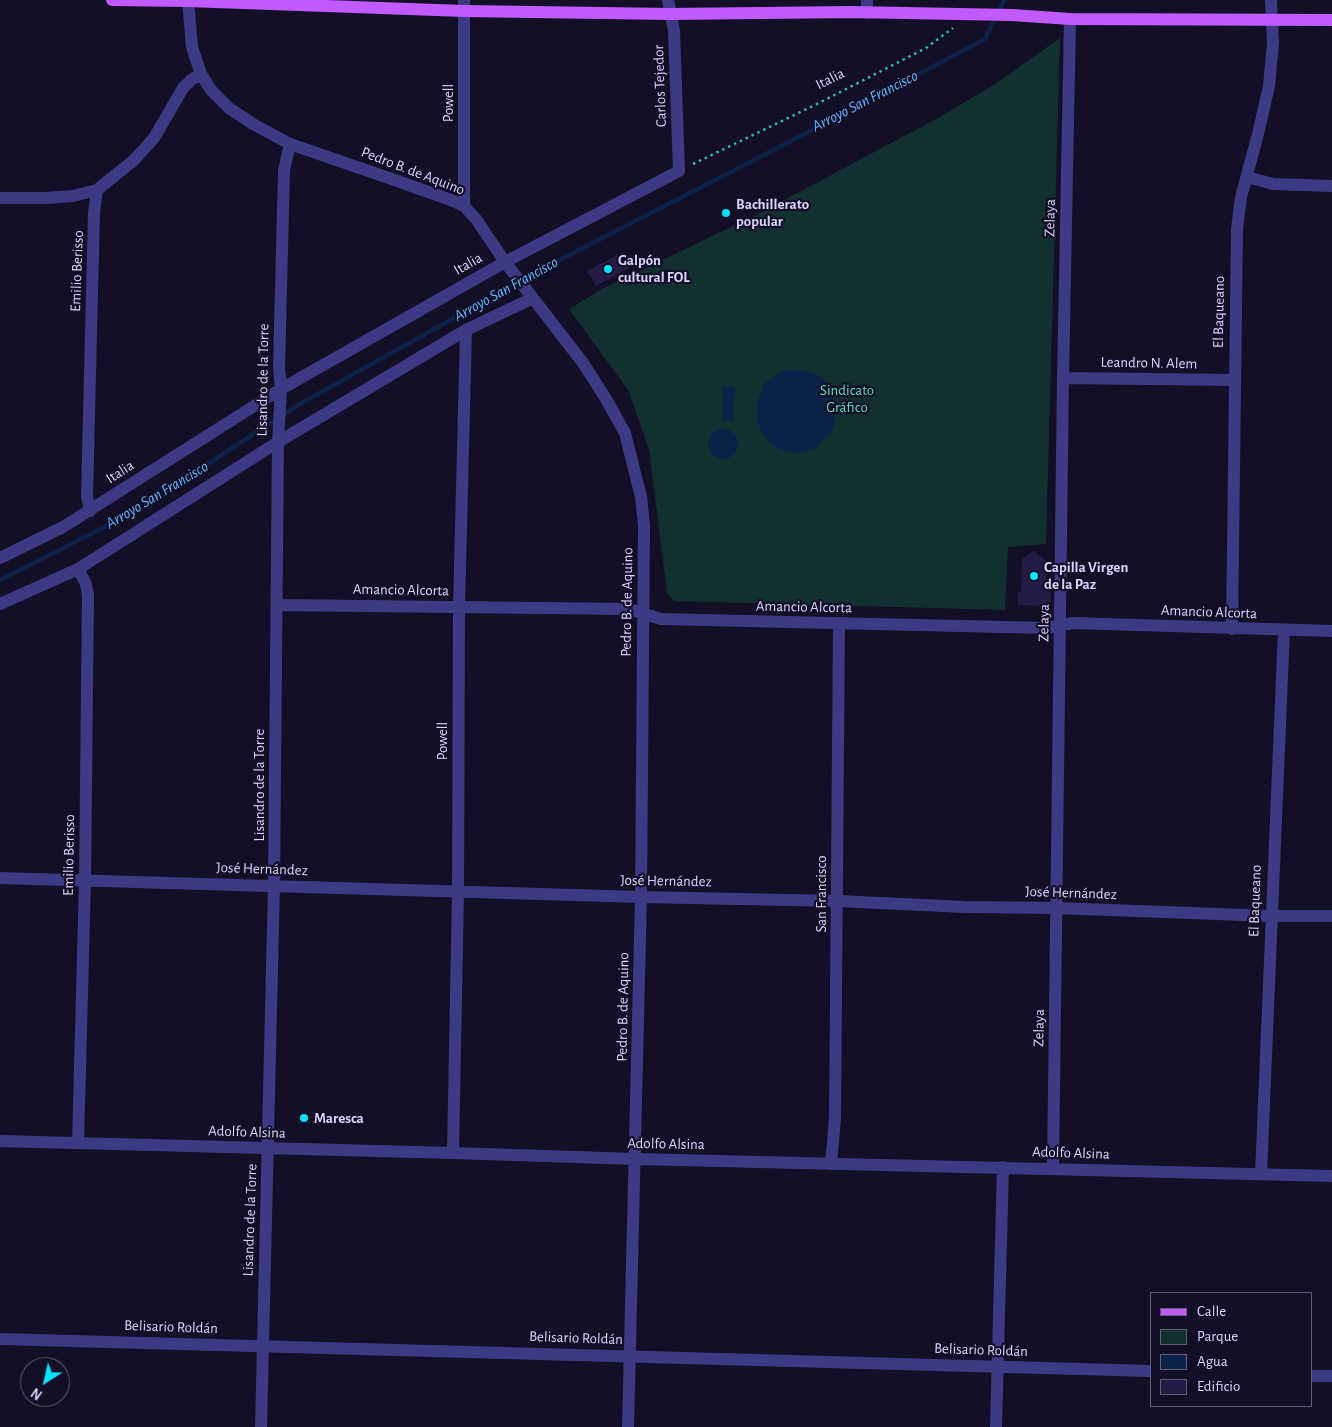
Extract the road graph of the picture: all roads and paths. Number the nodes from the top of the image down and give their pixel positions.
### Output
1 (112, 0) edge
2 (668, 0) edge
3 (1271, 0) edge
4 (188, 1) edge
5 (464, 5) edge
6 (867, 6) edge
7 (670, 14) junction
8 (956, 14) junction
9 (1070, 19) junction
10 (1332, 20) edge
11 (1271, 21) junction
12 (201, 74) junction
13 (290, 144) junction
14 (679, 171) junction
15 (1247, 177) junction
16 (1332, 186) edge
17 (97, 190) junction
18 (0, 198) edge
19 (464, 206) junction
20 (508, 265) junction
21 (530, 293) junction
22 (466, 330) junction
23 (1063, 378) junction
24 (1234, 380) junction
25 (280, 396) junction
26 (278, 442) junction
27 (90, 511) junction
28 (0, 558) edge
29 (78, 569) junction
30 (0, 604) edge
31 (277, 605) junction
32 (459, 607) junction
33 (643, 613) junction
34 (839, 624) junction
35 (1061, 626) junction
36 (1232, 629) junction
37 (1284, 630) junction
38 (1332, 631) edge
39 (0, 878) edge
40 (85, 881) junction
41 (274, 885) junction
42 (458, 892) junction
43 (641, 898) junction
44 (838, 901) junction
45 (1056, 908) junction
46 (1271, 916) junction
47 (1332, 916) edge
48 (0, 1141) edge
49 (78, 1143) junction
50 (268, 1149) junction
51 (453, 1153) junction
52 (636, 1159) junction
53 (830, 1164) junction
54 (1003, 1167) junction
55 (1053, 1168) junction
56 (1261, 1174) junction
57 (1332, 1176) edge
58 (0, 1339) edge
59 (262, 1346) junction
60 (631, 1356) junction
61 (997, 1367) junction
62 (1150, 1371) edge
63 (1312, 1376) edge
64 (1332, 1376) edge
65 (261, 1427) edge
66 (628, 1427) edge
67 (996, 1427) edge

1 - 4 main road
2 - 7 street, Carlos Tejedor
3 - 11 street, El Baqueano
4 - 5 main road
4 - 12 street, Pedro B. de Aquino
5 - 7 main road
5 - 19 street, Powell
6 - 7 main road
6 - 8 main road
7 - 14 street, Carlos Tejedor
8 - 9 main road
8 - 14 path, Italia
9 - 11 main road
9 - 23 street, Zelaya
10 - 11 main road
11 - 15 street, El Baqueano
12 - 13 street, Pedro B. de Aquino
12 - 17 street
13 - 19 street, Pedro B. de Aquino
13 - 25 street, Lisandro de la Torre
14 - 20 street, Italia
15 - 16 street
15 - 24 street, El Baqueano
17 - 18 street
17 - 27 street, Emilio Berisso
19 - 20 street, Pedro B. de Aquino
20 - 21 street, Pedro B. de Aquino
20 - 25 street, Italia
21 - 22 street
21 - 33 street, Pedro B. de Aquino
22 - 26 street
22 - 32 street, Powell
23 - 24 street, Leandro N. Alem
23 - 35 street, Zelaya
24 - 36 street, El Baqueano
25 - 26 street, Lisandro de la Torre
25 - 27 street, Italia
26 - 29 street
26 - 31 street, Lisandro de la Torre
27 - 28 street, Italia
29 - 30 street
29 - 40 street, Emilio Berisso
31 - 32 street, Amancio Alcorta
31 - 41 street, Lisandro de la Torre
32 - 33 street, Amancio Alcorta
32 - 42 street, Powell
33 - 34 street, Amancio Alcorta
33 - 43 street, Pedro B. de Aquino
34 - 35 street, Amancio Alcorta
34 - 44 street, San Francisco
35 - 36 street, Amancio Alcorta
35 - 45 street, Zelaya
36 - 37 street, Amancio Alcorta
37 - 38 street, Amancio Alcorta
37 - 46 street, El Baqueano
39 - 40 street, José Hernández
40 - 41 street, José Hernández
40 - 49 street, Emilio Berisso
41 - 42 street, José Hernández
41 - 50 street, Lisandro de la Torre
42 - 43 street, José Hernández
42 - 51 street, Powell
43 - 44 street, José Hernández
43 - 52 street, Pedro B. de Aquino
44 - 45 street, José Hernández
44 - 53 street, San Francisco
45 - 46 street, José Hernández
45 - 55 street, Zelaya
46 - 47 street, José Hernández
46 - 56 street, El Baqueano
48 - 49 street, Adolfo Alsina
49 - 50 street, Adolfo Alsina
50 - 51 street, Adolfo Alsina
50 - 59 street, Lisandro de la Torre
51 - 52 street, Adolfo Alsina
52 - 53 street, Adolfo Alsina
52 - 60 street, Pedro B. de Aquino
53 - 54 street, Adolfo Alsina
54 - 55 street, Adolfo Alsina
54 - 61 street
55 - 56 street, Adolfo Alsina
56 - 57 street, Adolfo Alsina
58 - 59 street, Belisario Roldán
59 - 60 street, Belisario Roldán
59 - 65 street, Lisandro de la Torre
60 - 61 street, Belisario Roldán
60 - 66 street, Pedro B. de Aquino
61 - 62 street, Belisario Roldán
61 - 67 street
63 - 64 street

